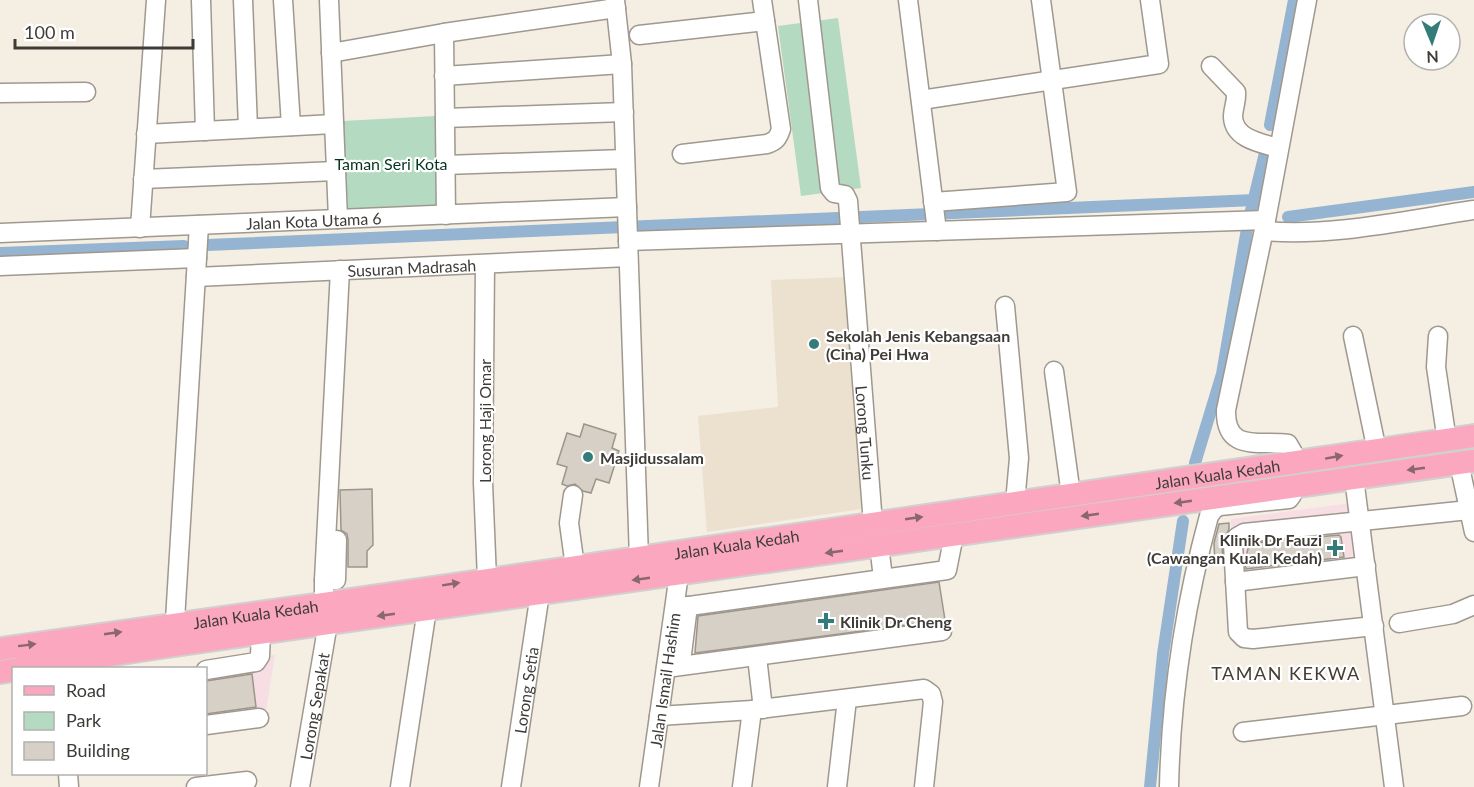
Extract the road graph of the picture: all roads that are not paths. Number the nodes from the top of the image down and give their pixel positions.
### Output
1 (156, 0) edge
2 (201, 0) edge
3 (243, 0) edge
4 (283, 0) edge
5 (329, 0) edge
6 (762, 0) edge
7 (808, 0) edge
8 (908, 0) edge
9 (1041, 0) edge
10 (1150, 0) edge
11 (1307, 0) edge
12 (615, 4) edge
13 (765, 21) junction
14 (444, 33) junction
15 (639, 35) dead end
16 (331, 53) junction
17 (622, 63) junction
18 (1211, 66) dead end
19 (444, 76) junction
20 (1053, 80) junction
21 (86, 92) dead end
22 (0, 93) edge
23 (921, 100) junction
24 (624, 112) junction
25 (445, 118) junction
26 (334, 124) junction
27 (291, 126) junction
28 (248, 128) junction
29 (205, 131) junction
30 (146, 134) junction
31 (1278, 148) junction
32 (682, 154) dead end
33 (625, 159) junction
34 (446, 165) junction
35 (336, 171) junction
36 (143, 179) junction
37 (1474, 210) edge
38 (446, 215) junction
39 (935, 215) junction
40 (338, 219) junction
41 (200, 225) junction
42 (1259, 227) junction
43 (140, 228) junction
44 (850, 228) junction
45 (627, 231) junction
46 (0, 233) edge
47 (197, 258) junction
48 (485, 264) junction
49 (0, 266) edge
50 (340, 270) junction
51 (196, 277) junction
52 (1005, 306) dead end
53 (1353, 336) dead end
54 (1438, 336) dead end
55 (1054, 371) dead end
56 (1474, 436) edge
57 (1447, 441) junction
58 (1377, 451) junction
59 (1466, 462) edge
60 (1299, 463) junction
61 (1354, 477) junction
62 (1217, 486) junction
63 (1291, 487) junction
64 (573, 495) dead end
65 (1071, 495) junction
66 (1470, 502) edge
67 (1015, 503) junction
68 (337, 505) dead end
69 (1353, 523) junction
70 (1474, 532) edge
71 (876, 535) junction
72 (954, 535) junction
73 (639, 558) junction
74 (575, 567) junction
75 (1360, 567) junction
76 (679, 574) junction
77 (884, 578) junction
78 (487, 579) junction
79 (324, 580) junction
80 (1235, 582) junction
81 (540, 593) junction
82 (1474, 605) edge
83 (681, 607) junction
84 (427, 609) junction
85 (326, 614) junction
86 (1399, 624) dead end
87 (1374, 626) junction
88 (942, 631) dead end
89 (261, 633) junction
90 (174, 635) junction
91 (0, 649) edge
92 (757, 657) junction
93 (56, 658) edge
94 (667, 662) junction
95 (28, 667) edge
96 (207, 670) edge
97 (847, 699) junction
98 (1462, 706) dead end
99 (758, 710) junction
100 (1386, 715) junction
101 (659, 716) junction
102 (259, 718) dead end
103 (207, 725) edge
104 (1242, 732) dead end
105 (247, 781) dead end
106 (196, 787) edge
107 (300, 787) edge
108 (400, 787) edge
109 (511, 787) edge
110 (649, 787) edge
111 (742, 787) edge
112 (837, 787) edge
113 (924, 787) edge
114 (1169, 787) edge
115 (1394, 787) edge

1 - 30 street
2 - 29 street
3 - 28 street
4 - 27 street
5 - 16 street
6 - 13 street
7 - 44 street, Lorong Tunku
8 - 23 street
9 - 20 street
10 - 20 street
11 - 31 street
12 - 14 street
12 - 17 street
13 - 15 street
13 - 32 street
14 - 16 street
14 - 19 street
16 - 26 street
17 - 19 street
17 - 24 street
18 - 31 street
19 - 25 street
20 - 23 street
20 - 39 street
21 - 22 street
23 - 39 street
24 - 25 street
24 - 33 street
25 - 34 street
26 - 27 street
26 - 35 street
27 - 28 street
28 - 29 street
29 - 30 street
30 - 36 street
31 - 42 street
33 - 34 street
33 - 45 street
34 - 38 street
35 - 36 street
35 - 40 street
36 - 43 street
37 - 42 street
38 - 40 street, Jalan Kota Utama 6
38 - 45 street, Jalan Kota Utama 6
39 - 42 street
39 - 44 street
40 - 41 street, Jalan Kota Utama 6
41 - 43 street, Jalan Kota Utama 6
41 - 47 street
42 - 60 street
43 - 46 street, Jalan Kota Utama 6
44 - 45 street
44 - 71 street, Lorong Tunku
45 - 48 street, Susuran Madrasah
45 - 73 street
47 - 49 street
47 - 51 street
48 - 50 street, Susuran Madrasah
48 - 78 street, Lorong Haji Omar
50 - 51 street, Susuran Madrasah
50 - 79 street, Lorong Sepakat
51 - 90 street
52 - 67 street
53 - 58 street
54 - 57 street
55 - 65 street
56 - 57 main road, Jalan Kuala Kedah
57 - 58 main road, Jalan Kuala Kedah
60 -> 58 main road, Jalan Kuala Kedah
59 -> 61 main road, Jalan Kuala Kedah
59 - 66 street
60 - 62 main road, Jalan Kuala Kedah
61 - 63 main road, Jalan Kuala Kedah
61 - 69 street
62 - 63 main road, Jalan Kuala Kedah
62 - 65 main road, Jalan Kuala Kedah
62 -> 72 main road, Jalan Kuala Kedah
63 - 114 street
64 - 74 street
65 - 67 main road, Jalan Kuala Kedah
66 - 69 street
66 - 70 street
71 -> 67 main road, Jalan Kuala Kedah
68 - 79 street
69 - 75 street
69 - 80 street
71 - 72 main road, Jalan Kuala Kedah
71 - 73 main road, Jalan Kuala Kedah
71 -> 76 main road, Jalan Kuala Kedah
71 - 77 street, Lorong Tunku
72 - 77 street
73 - 74 main road, Jalan Kuala Kedah
74 - 78 main road, Jalan Kuala Kedah
75 - 80 street
75 - 87 street
76 -> 81 main road, Jalan Kuala Kedah
76 - 83 street, Jalan Ismail Hashim
77 - 83 street
85 -> 78 main road, Jalan Kuala Kedah
79 - 85 street, Lorong Sepakat
80 - 87 street
81 - 84 main road, Jalan Kuala Kedah
81 - 109 street, Lorong Setia
82 - 86 street
83 - 94 street, Jalan Ismail Hashim
84 -> 85 main road, Jalan Kuala Kedah
84 - 108 street
85 - 89 main road, Jalan Kuala Kedah
85 - 90 main road, Jalan Kuala Kedah
85 - 107 street, Lorong Sepakat
87 - 100 street
88 - 92 street
89 - 90 main road, Jalan Kuala Kedah
89 - 96 street
90 - 93 main road, Jalan Kuala Kedah
91 -> 93 main road, Jalan Kuala Kedah
92 - 94 street
92 - 99 street
93 - 95 main road, Jalan Kuala Kedah
94 - 101 street, Jalan Ismail Hashim
97 - 99 street
97 - 112 street
97 - 113 street
98 - 100 street
99 - 101 street
99 - 111 street
100 - 104 street
100 - 115 street
101 - 110 street, Jalan Ismail Hashim
102 - 103 street
105 - 106 street

